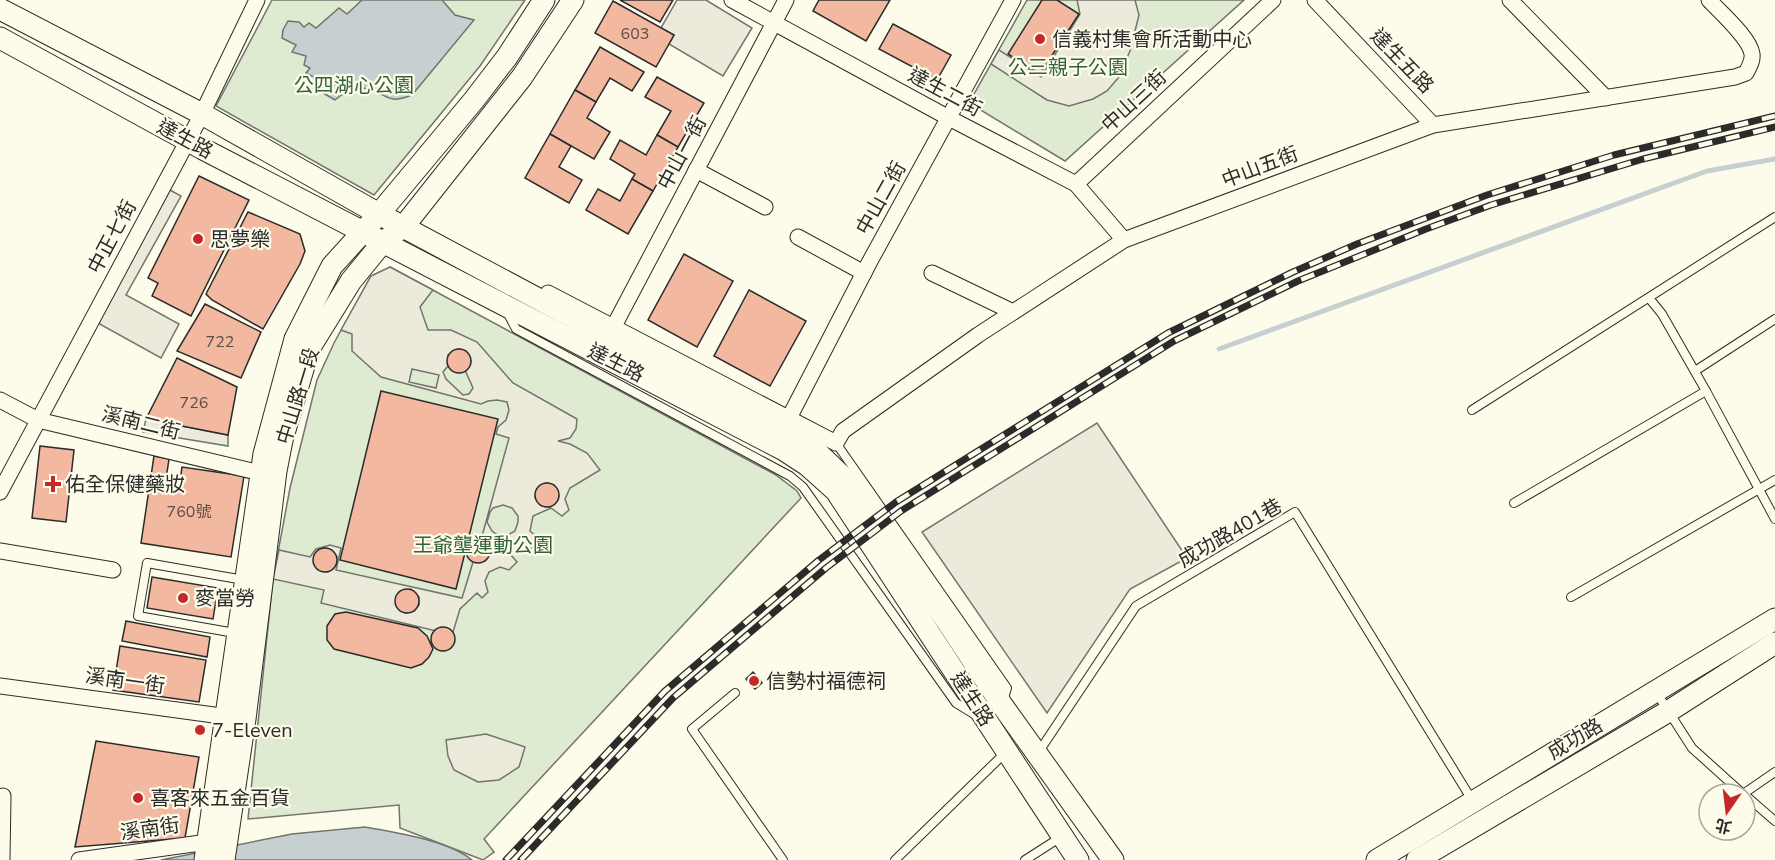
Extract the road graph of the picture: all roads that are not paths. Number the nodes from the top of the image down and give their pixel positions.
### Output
1 (256, 0) edge
2 (544, 0) edge
3 (573, 0) edge
4 (732, 0) edge
5 (786, 0) edge
6 (1013, 0) edge
7 (1273, 0) edge
8 (1315, 0) edge
9 (1510, 0) edge
10 (1709, 0) edge
11 (0, 9) edge
12 (774, 23) junction
13 (0, 38) edge
14 (1606, 98) junction
15 (202, 114) junction
16 (949, 118) junction
17 (1433, 125) junction
18 (187, 141) junction
19 (696, 170) junction
20 (1076, 184) junction
21 (765, 207) dead end
22 (379, 214) junction
23 (1775, 218) edge
24 (404, 226) junction
25 (363, 232) junction
26 (798, 237) dead end
27 (1124, 240) junction
28 (382, 243) junction
29 (864, 273) junction
30 (932, 273) dead end
31 (508, 296) junction
32 (1649, 298) junction
33 (1012, 312) junction
34 (1775, 319) edge
35 (614, 326) junction
36 (1695, 371) junction
37 (1706, 391) junction
38 (0, 400) edge
39 (1472, 410) dead end
40 (789, 418) junction
41 (38, 420) junction
42 (836, 443) junction
43 (268, 475) junction
44 (1775, 480) edge
45 (1758, 490) junction
46 (0, 492) edge
47 (1514, 503) dead end
48 (1775, 519) edge
49 (0, 551) edge
50 (113, 570) dead end
51 (246, 580) junction
52 (1571, 597) dead end
53 (1775, 619) edge
54 (238, 633) junction
55 (1775, 643) edge
56 (0, 686) edge
57 (1655, 691) junction
58 (735, 693) dead end
59 (1002, 705) junction
60 (1669, 711) junction
61 (235, 718) junction
62 (1006, 752) junction
63 (1037, 755) junction
64 (1775, 772) edge
65 (1730, 782) edge
66 (1757, 785) edge
67 (3, 796) dead end
68 (1472, 801) junction
69 (1757, 806) edge
70 (1775, 821) edge
71 (1448, 829) junction
72 (1062, 836) junction
73 (216, 851) edge
74 (2, 860) edge
75 (79, 860) edge
76 (783, 860) edge
77 (895, 860) edge
78 (1025, 860) edge
79 (1078, 860) edge
80 (1113, 860) edge
81 (1377, 860) edge
82 (1417, 860) edge

1 - 15 street, 中正七街
2 - 22 street, 中山路一段
3 - 24 street, 中山路一段
4 - 12 street, 達生二街
5 - 12 street, 中山一街
6 - 16 street, 中山二街
7 - 20 street, 中山三街
8 - 17 street, 達生五路
9 - 14 street
10 - 14 street, 中山五街
11 - 15 street, 達生路
12 - 16 street, 達生二街
12 - 19 street, 中山一街
13 - 18 street, 達生路
14 - 17 street, 中山五街
15 - 18 street, 中正七街
15 - 22 street, 達生路
16 - 20 street, 達生二街
16 - 29 street, 中山二街
17 - 27 street, 中山五街
18 - 25 street, 達生路
18 - 41 street, 中正七街
19 - 21 street
19 - 35 street, 中山一街
20 - 27 street, 達生二街
22 - 24 street, 達生路
22 - 25 street, 中山路一段
23 - 32 lane
24 - 28 street, 中山路一段
24 - 31 street, 達生路
25 - 28 street, 達生路
25 - 43 street, 中山路一段
26 - 29 street
27 - 33 street, 中山五街
28 - 31 street, 達生路
28 - 43 street, 中山路一段
29 - 40 street, 中山二街
30 - 33 street
31 - 35 street, 達生路
31 - 59 street, 達生路
31 - 62 street, 達生路
32 - 36 lane
32 - 39 lane
33 - 42 street, 中山五街
34 - 36 lane
35 - 40 street, 達生路
36 - 37 lane
37 - 45 lane
37 - 47 lane
38 - 41 street, 溪南二街
40 - 42 street, 達生路
41 - 43 street, 溪南二街
41 - 46 street, 中正七街
42 - 59 lane
43 - 51 street, 中山路一段
43 - 61 street, 中山路一段
44 - 45 lane
45 - 48 lane
45 - 52 lane
49 - 50 street
51 - 54 street, 中山路一段
51 - 54 lane
53 - 57 street, 成功路
54 - 61 street, 中山路一段
55 - 60 street, 成功路
56 - 61 street, 溪南一街
57 - 60 lane
57 - 68 street, 成功路
58 - 76 lane
59 - 63 street, 達生路
60 - 65 lane
60 - 71 street, 成功路
61 - 73 street, 中山路一段
62 - 72 street, 達生路
62 - 77 lane
63 - 68 lane, 成功路401巷
63 - 80 street, 達生路
64 - 66 lane
67 - 74 street
68 - 71 street, 成功路
69 - 70 lane
71 - 81 street, 成功路
71 - 82 street, 成功路
72 - 78 lane
72 - 79 street, 達生路
73 - 75 street, 溪南街

